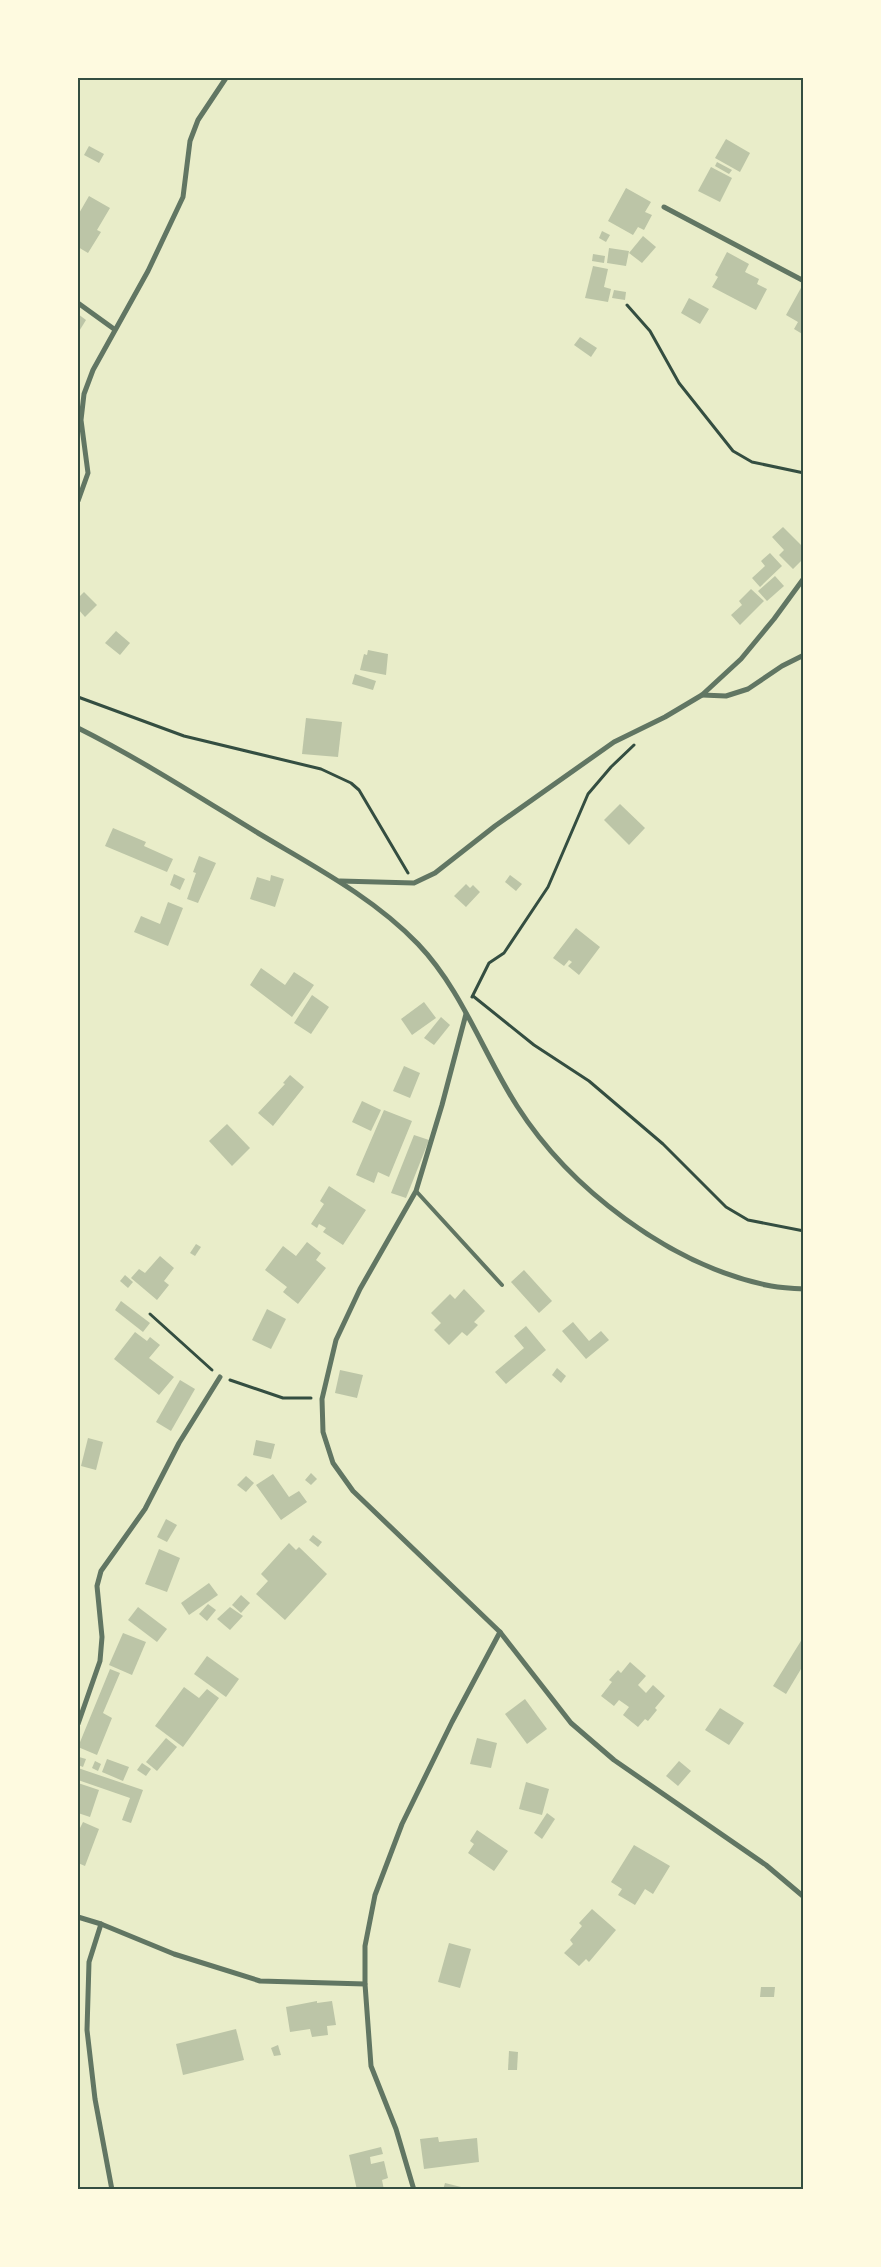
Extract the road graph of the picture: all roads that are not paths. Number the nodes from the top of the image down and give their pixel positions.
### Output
1 (226, 78) edge
2 (664, 207) dead end
3 (804, 281) edge
4 (78, 303) edge
5 (114, 328) junction
6 (78, 501) edge
7 (804, 578) edge
8 (804, 656) edge
9 (702, 695) junction
10 (78, 728) edge
11 (339, 881) junction
12 (466, 1014) junction
13 (416, 1191) junction
14 (502, 1285) dead end
15 (804, 1290) edge
16 (220, 1377) dead end
17 (500, 1632) junction
18 (78, 1724) edge
19 (804, 1897) edge
20 (78, 1917) edge
21 (101, 1924) junction
22 (365, 1984) junction
23 (112, 2190) edge
24 (414, 2190) edge

1 - 5 street
2 - 3 street
4 - 5 street
5 - 6 street
7 - 9 street
8 - 9 street
9 - 11 street
10 - 11 street
11 - 12 street
12 - 13 street
12 - 15 street
13 - 14 lane
13 - 17 street
16 - 18 street
17 - 19 street
17 - 22 street
20 - 21 street
21 - 22 street
21 - 23 street
22 - 24 street

